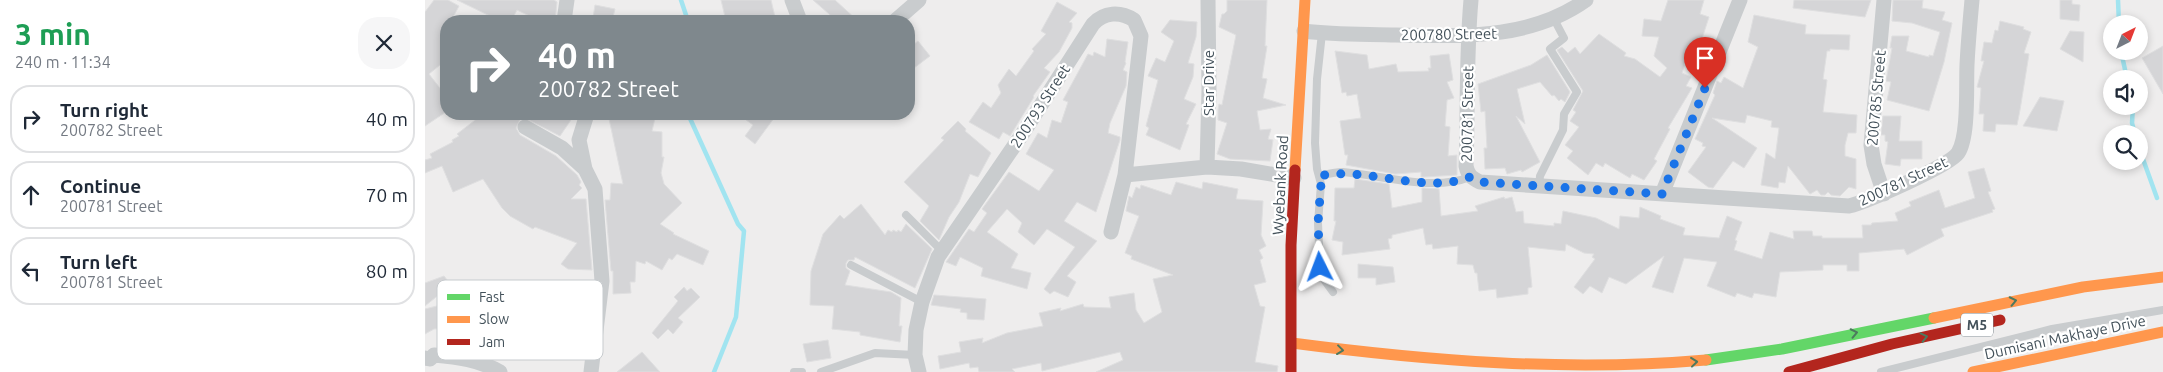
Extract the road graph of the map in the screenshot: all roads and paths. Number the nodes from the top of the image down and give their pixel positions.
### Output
1 (567, 0) edge
2 (792, 0) edge
3 (919, 0) edge
4 (1208, 0) edge
5 (1305, 0) edge
6 (1471, 0) edge
7 (1587, 0) edge
8 (1740, 0) edge
9 (1884, 0) edge
10 (1972, 0) edge
11 (565, 15) edge
12 (798, 15) edge
13 (902, 15) edge
14 (1553, 19) junction
15 (1304, 31) junction
16 (1322, 34) junction
17 (1468, 36) junction
18 (585, 120) edge
19 (525, 127) dead end
20 (1207, 167) junction
21 (585, 169) junction
22 (1125, 175) junction
23 (1319, 176) junction
24 (1470, 177) junction
25 (1294, 178) junction
26 (1539, 187) junction
27 (1662, 194) junction
28 (1884, 194) junction
29 (905, 215) dead end
30 (1111, 232) dead end
31 (941, 250) junction
32 (851, 264) dead end
33 (2163, 277) edge
34 (602, 280) edge
35 (2163, 284) edge
36 (1333, 292) dead end
37 (2115, 295) dead end
38 (922, 302) junction
39 (2163, 310) edge
40 (2014, 317) dead end
41 (2163, 332) edge
42 (1292, 344) junction
43 (2071, 350) junction
44 (437, 355) edge
45 (915, 355) junction
46 (425, 358) edge
47 (470, 360) edge
48 (500, 372) edge
49 (794, 372) edge
50 (802, 372) edge
51 (821, 372) edge
52 (919, 372) edge
53 (1291, 372) edge
54 (1789, 372) edge
55 (1881, 372) edge
56 (1973, 372) edge
57 (2011, 372) edge

1 - 11 street
2 - 12 street
3 - 13 street
4 - 20 street, Star Drive
5 - 15 main road, Wyebank Road
6 - 17 street, 200781 Street
7 - 14 street, 200780 Street
8 - 27 street
9 - 28 street, 200785 Street
10 - 28 street, 200781 Street
14 - 17 street, 200780 Street
14 - 26 lane
15 - 16 street, 200780 Street
15 - 25 main road, Wyebank Road
16 - 17 street, 200780 Street
16 - 23 lane
17 - 24 street, 200781 Street
18 - 21 street
19 - 21 street
20 - 22 street
20 - 25 street
21 - 34 street
22 - 30 street, 200793 Street
22 - 31 street, 200793 Street
23 - 24 lane
23 - 36 lane
24 - 26 street, 200781 Street
25 - 42 main road, Wyebank Road
26 - 27 street, 200781 Street
27 - 28 street, 200781 Street
29 - 31 lane
31 - 38 street, 200793 Street
32 - 38 lane
42 -> 33 main road
35 - 37 main road, Dumisani Makhaye Drive
38 - 45 street, 200793 Street
39 - 55 lane
54 -> 40 main road, Dumisani Makhaye Drive / M5
41 - 43 main road, Dumisani Makhaye Drive
42 - 53 main road, Wyebank Road
43 - 56 main road, Dumisani Makhaye Drive
43 - 57 main road
44 - 46 street
45 - 51 lane
45 - 52 street, 200793 Street
47 - 48 street
49 - 50 lane

